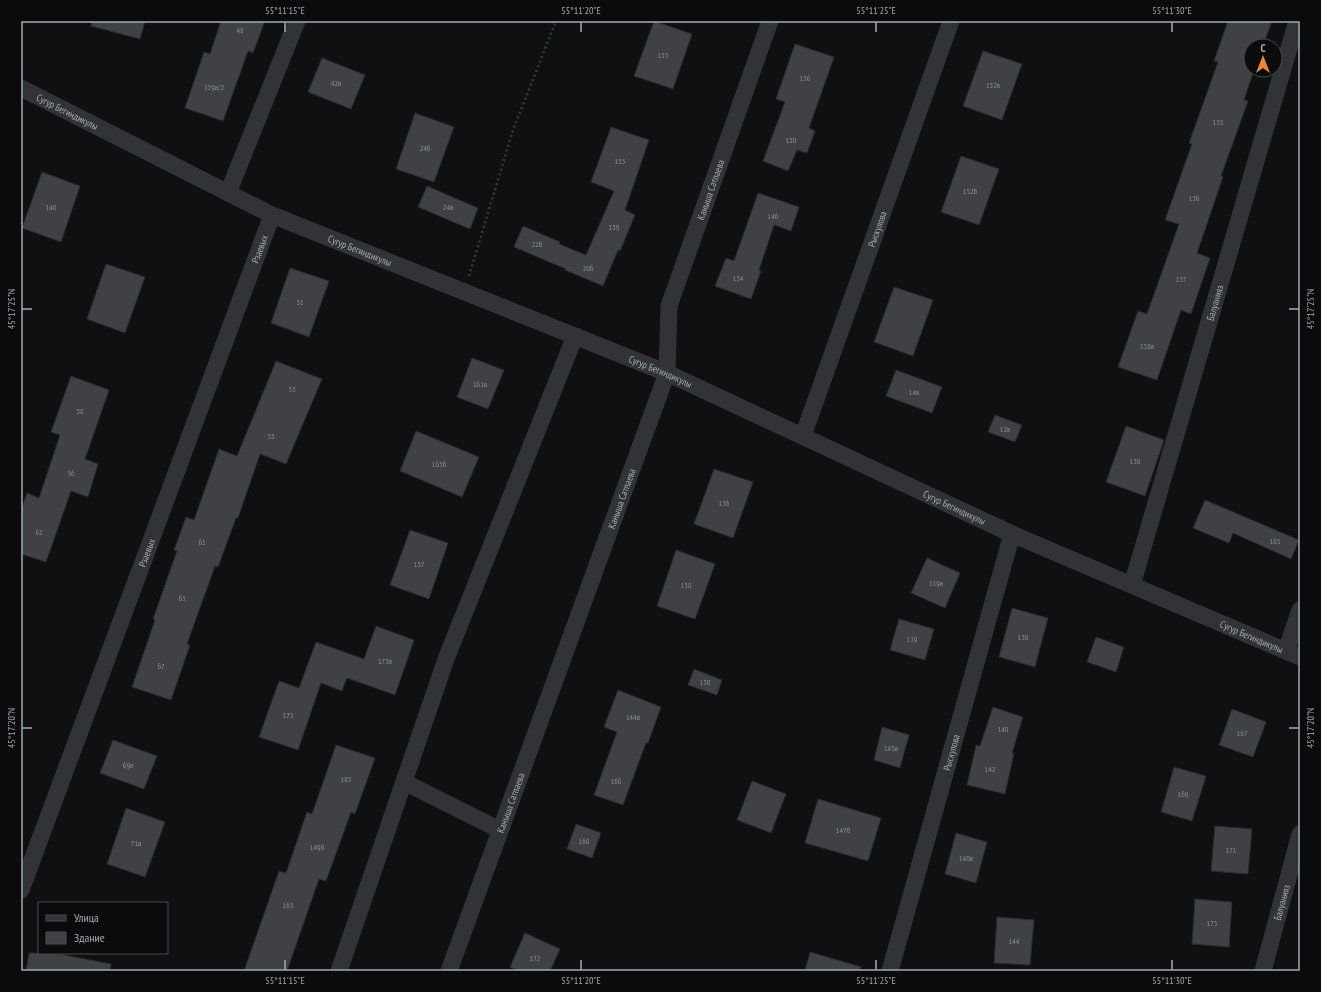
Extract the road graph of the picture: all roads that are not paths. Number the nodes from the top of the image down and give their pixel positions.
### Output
1 (297, 21) edge
2 (770, 21) edge
3 (951, 21) edge
4 (1297, 21) edge
5 (21, 88) edge
6 (228, 193) junction
7 (272, 215) junction
8 (574, 336) junction
9 (667, 373) junction
10 (803, 436) junction
11 (1012, 534) junction
12 (1132, 585) junction
13 (1300, 610) edge
14 (1293, 654) edge
15 (404, 782) junction
16 (500, 830) junction
17 (1300, 834) edge
18 (21, 890) edge
19 (339, 971) edge
20 (449, 971) edge
21 (890, 971) edge
22 (1262, 971) edge

1 - 6 street
2 - 9 street, Каныша Сатпаева
3 - 10 street, Рыскулова
4 - 12 street, Балуанияз
5 - 6 street, Сугур Бегиндикулы
6 - 7 street, Сугур Бегиндикулы
7 - 8 street, Сугур Бегиндикулы
7 - 18 street, Рзаевых
8 - 9 street, Сугур Бегиндикулы
8 - 15 street
9 - 10 street, Сугур Бегиндикулы
9 - 16 street, Каныша Сатпаева
10 - 11 street, Сугур Бегиндикулы
11 - 12 street, Сугур Бегиндикулы
11 - 21 street, Рыскулова
12 - 14 street, Сугур Бегиндикулы
13 - 14 street
15 - 16 street
15 - 19 street
16 - 20 street, Каныша Сатпаева
17 - 22 street, Балуанияз

